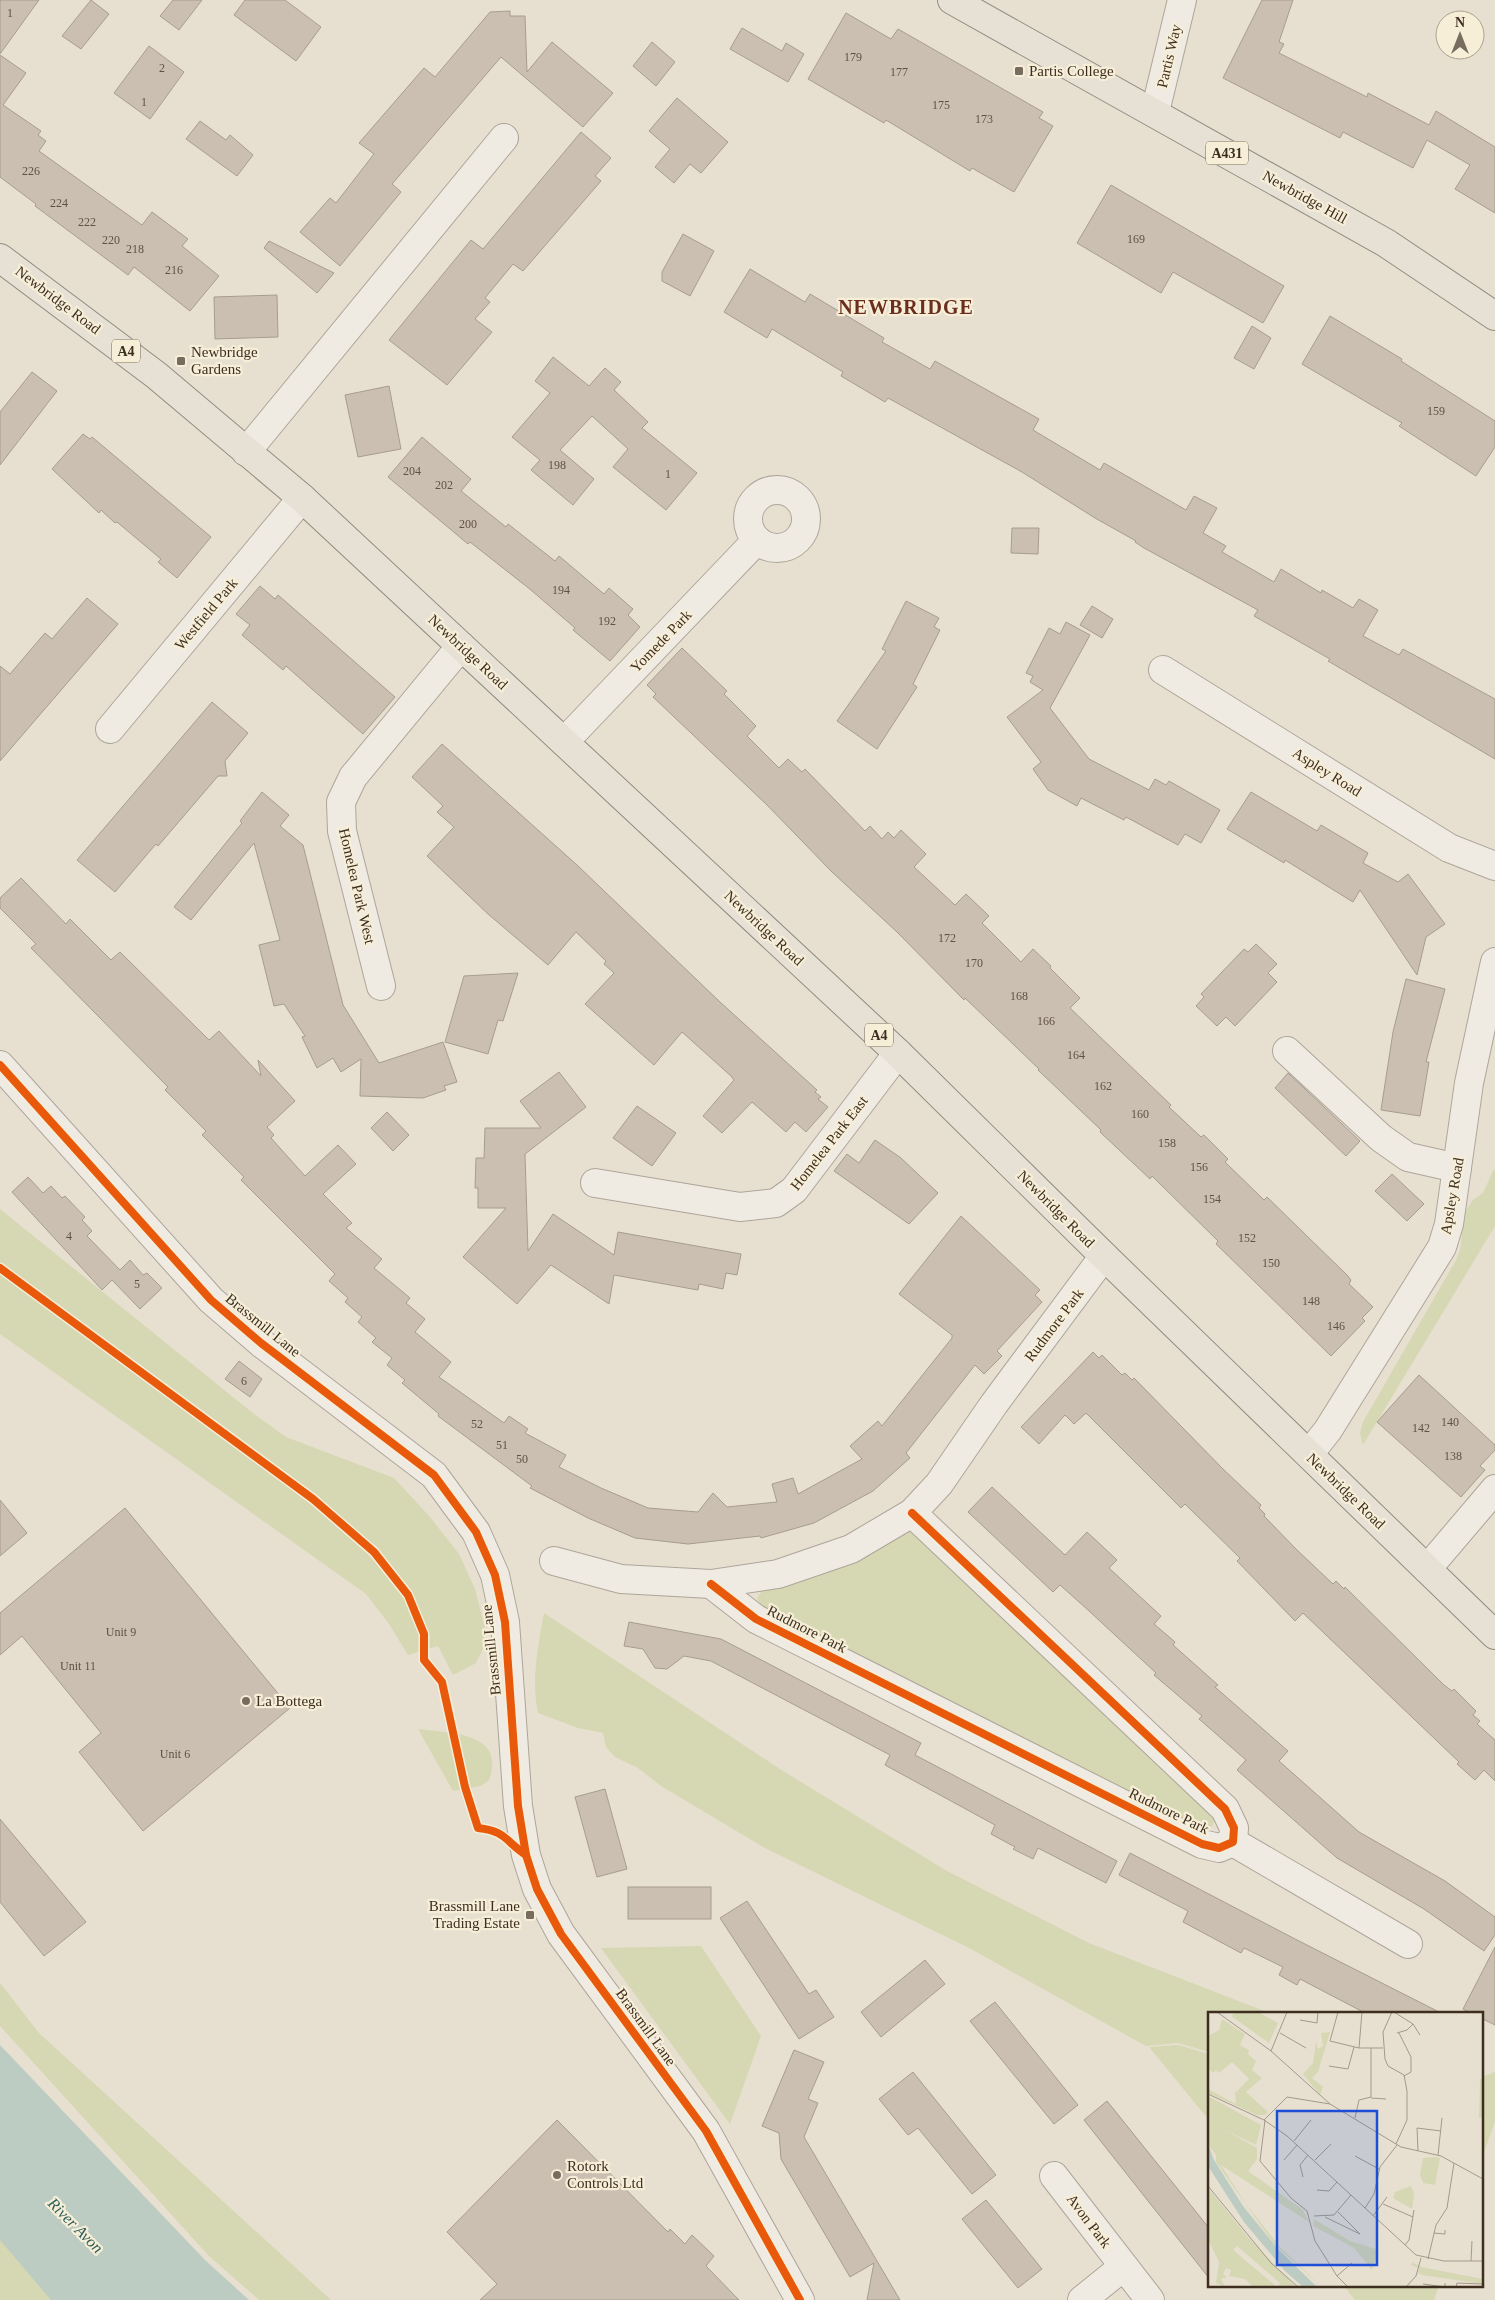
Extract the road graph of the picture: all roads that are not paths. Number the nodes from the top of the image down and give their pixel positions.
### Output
1 (952, 0) edge
2 (1182, 0) edge
3 (1155, 112) junction
4 (504, 138) dead end
5 (0, 258) edge
6 (1495, 316) edge
7 (246, 452) junction
8 (302, 498) junction
9 (757, 540) dead end
10 (461, 646) junction
11 (1163, 670) dead end
12 (110, 729) dead end
13 (564, 742) junction
14 (1495, 866) edge
15 (1495, 962) edge
16 (381, 986) dead end
17 (1286, 1051) dead end
18 (898, 1053) junction
19 (0, 1065) edge
20 (1457, 1168) junction
21 (595, 1184) dead end
22 (1104, 1256) junction
23 (1309, 1454) junction
24 (1495, 1489) edge
25 (912, 1512) junction
26 (554, 1561) dead end
27 (1427, 1570) junction
28 (711, 1584) junction
29 (1495, 1635) edge
30 (1233, 1842) junction
31 (1408, 1944) dead end
32 (1054, 2176) dead end
33 (1123, 2267) junction
34 (800, 2300) edge
35 (1082, 2300) edge
36 (1150, 2300) edge

1 - 3 main road, Newbridge Hill / A431
2 - 3 street, Partis Way
3 - 6 main road, Newbridge Hill / A431
4 - 7 street
5 - 7 main road, Newbridge Road / A4
7 - 8 main road, Newbridge Road / A4
8 - 10 main road, Newbridge Road / A4
8 - 12 street, Westfield Park
9 - 13 street, Yomede Park
10 - 13 main road, Newbridge Road / A4
10 - 16 street, Homelea Park West
11 - 14 street, Aspley Road
13 - 18 main road, Newbridge Road / A4
15 - 20 street, Apsley Road
17 - 20 street
18 - 21 street, Homelea Park East
18 - 22 main road, Newbridge Road / A4
19 - 34 street, Brassmill Lane
20 - 23 street, Apsley Road
22 - 23 main road, Newbridge Road / A4
22 - 25 street, Rudmore Park
23 - 27 main road, Newbridge Road / A4
24 - 27 street
25 - 28 street, Rudmore Park
25 - 30 street, Rudmore Park
26 - 28 street, Rudmore Park
27 - 29 main road, Newbridge Road / A4
28 - 30 street, Rudmore Park
30 - 31 street
32 - 33 street, Avon Park
33 - 35 street
33 - 36 street, Avon Park

